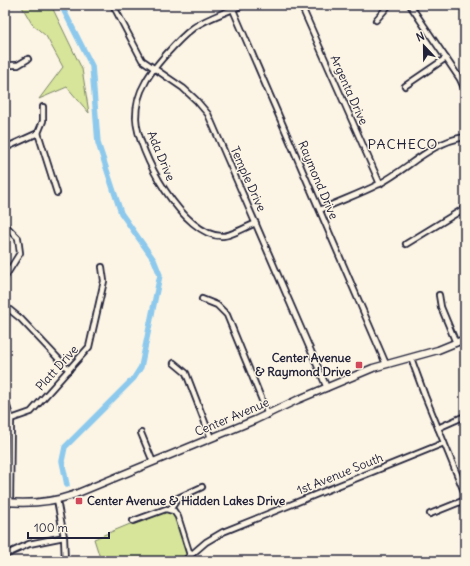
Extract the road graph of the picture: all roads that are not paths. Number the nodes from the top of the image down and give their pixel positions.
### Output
1 (113, 5) edge
2 (243, 5) edge
3 (301, 5) edge
4 (389, 5) edge
5 (410, 5) edge
6 (232, 7) edge
7 (376, 20) dead end
8 (446, 58) junction
9 (28, 59) dead end
10 (5, 65) edge
11 (155, 69) junction
12 (406, 86) dead end
13 (465, 90) edge
14 (43, 107) dead end
15 (38, 133) junction
16 (465, 137) edge
17 (5, 148) edge
18 (380, 184) junction
19 (57, 193) dead end
20 (465, 208) edge
21 (320, 210) junction
22 (256, 223) junction
23 (5, 225) edge
24 (406, 244) dead end
25 (102, 267) dead end
26 (5, 277) edge
27 (439, 294) dead end
28 (202, 299) dead end
29 (5, 306) edge
30 (465, 339) edge
31 (456, 343) junction
32 (411, 358) junction
33 (174, 363) dead end
34 (386, 364) junction
35 (69, 370) junction
36 (327, 388) junction
37 (5, 400) edge
38 (268, 415) junction
39 (465, 416) edge
40 (11, 419) junction
41 (438, 428) junction
42 (141, 433) dead end
43 (211, 438) junction
44 (444, 443) junction
45 (153, 462) junction
46 (202, 487) dead end
47 (465, 494) edge
48 (57, 500) junction
49 (465, 500) edge
50 (7, 503) edge
51 (170, 510) junction
52 (430, 514) dead end
53 (133, 522) dead end
54 (64, 537) junction
55 (5, 555) edge
56 (187, 558) edge
57 (65, 561) edge
58 (191, 561) edge
59 (388, 561) edge
60 (391, 561) edge

1 - 11 street, Temple Drive
2 - 6 street, Ada Drive
3 - 18 street, Argenta Drive
4 - 7 street
5 - 8 street
6 - 11 street, Ada Drive
6 - 21 street, Raymond Drive
8 - 12 street
8 - 13 street
9 - 10 street
11 - 22 street, Temple Drive
11 - 22 street, Ada Drive
14 - 15 street
15 - 17 street
15 - 19 street
16 - 18 street
18 - 21 street
20 - 24 street
21 - 34 street, Raymond Drive
22 - 36 street, Temple Drive
23 - 26 street
25 - 35 street, Platt Drive
27 - 31 street
28 - 38 street
29 - 35 street
30 - 31 street, Center Avenue
31 - 32 street, Center Avenue
32 - 34 street, Center Avenue
32 - 41 street
33 - 43 street
34 - 36 street, Center Avenue
35 - 40 street, Platt Drive
36 - 38 street, Center Avenue
37 - 40 street
38 - 43 street, Center Avenue
39 - 41 street
40 - 50 street
41 - 44 street
42 - 45 street
43 - 45 street, Center Avenue
44 - 47 street
44 - 56 street, 1st Avenue South
45 - 48 street, Center Avenue
46 - 51 street
48 - 50 street, Center Avenue
48 - 54 street
49 - 52 street
51 - 53 street
51 - 56 street
54 - 55 street
54 - 57 street
56 - 58 street
59 - 60 street

